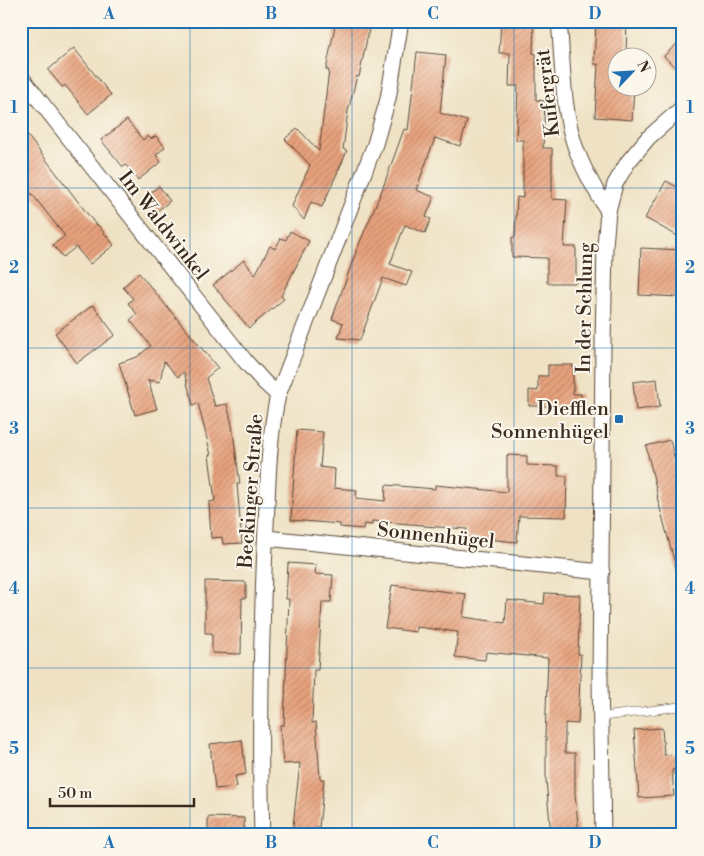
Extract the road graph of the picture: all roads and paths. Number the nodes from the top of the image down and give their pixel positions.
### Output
1 (401, 21) edge
2 (559, 21) edge
3 (21, 76) edge
4 (683, 107) edge
5 (608, 211) junction
6 (278, 396) junction
7 (266, 538) junction
8 (602, 572) junction
9 (683, 706) edge
10 (600, 717) junction
11 (262, 835) edge
12 (603, 835) edge

1 - 6 street, Beckinger Straße
2 - 5 street, Kufergrät
3 - 6 street, Im Waldwinkel
4 - 5 street, In der Schlung
5 - 8 street, In der Schlung
6 - 7 street, Beckinger Straße
7 - 8 street, Sonnenhügel
7 - 11 street, Beckinger Straße
8 - 10 street, In der Schlung
9 - 10 lane
10 - 12 street, In der Schlung

